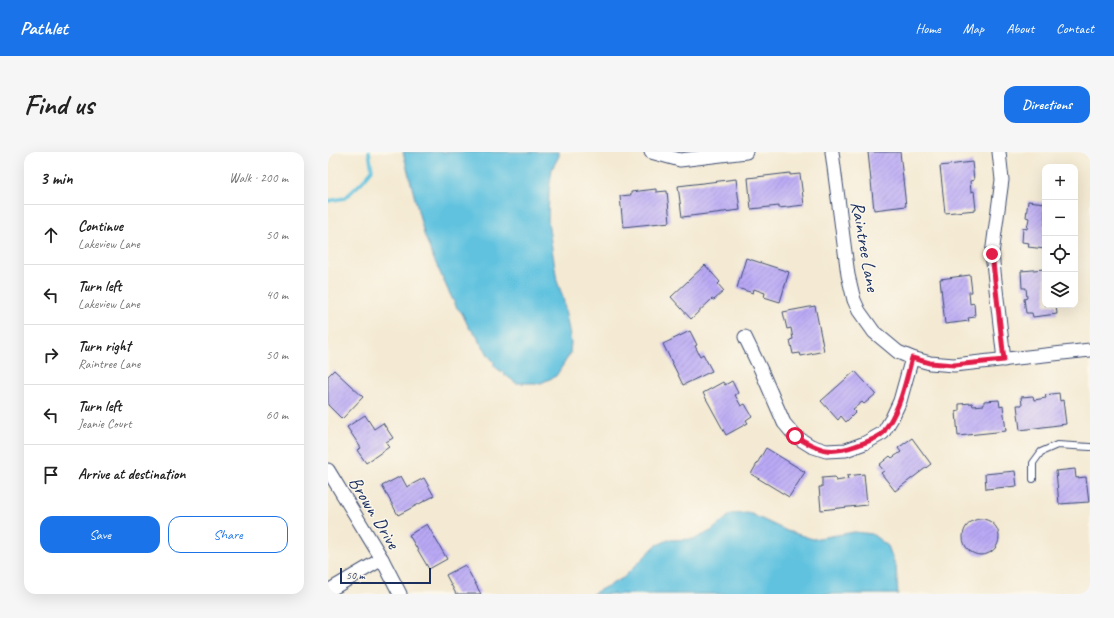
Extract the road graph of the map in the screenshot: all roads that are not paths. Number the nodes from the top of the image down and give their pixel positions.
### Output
1 (651, 152) edge
2 (746, 152) edge
3 (832, 152) edge
4 (999, 152) edge
5 (744, 337) dead end
6 (1090, 350) edge
7 (912, 358) junction
8 (1004, 360) junction
9 (1090, 447) edge
10 (328, 470) edge
11 (1033, 479) dead end
12 (382, 559) junction
13 (328, 591) edge
14 (400, 594) edge

1 - 2 street
3 - 7 street, Raintree Lane
4 - 8 street
5 - 7 street
6 - 8 street, Raintree Lane
7 - 8 street, Raintree Lane
9 - 11 lane
10 - 12 street, Brown Drive
12 - 13 street
12 - 14 street, Brown Drive

